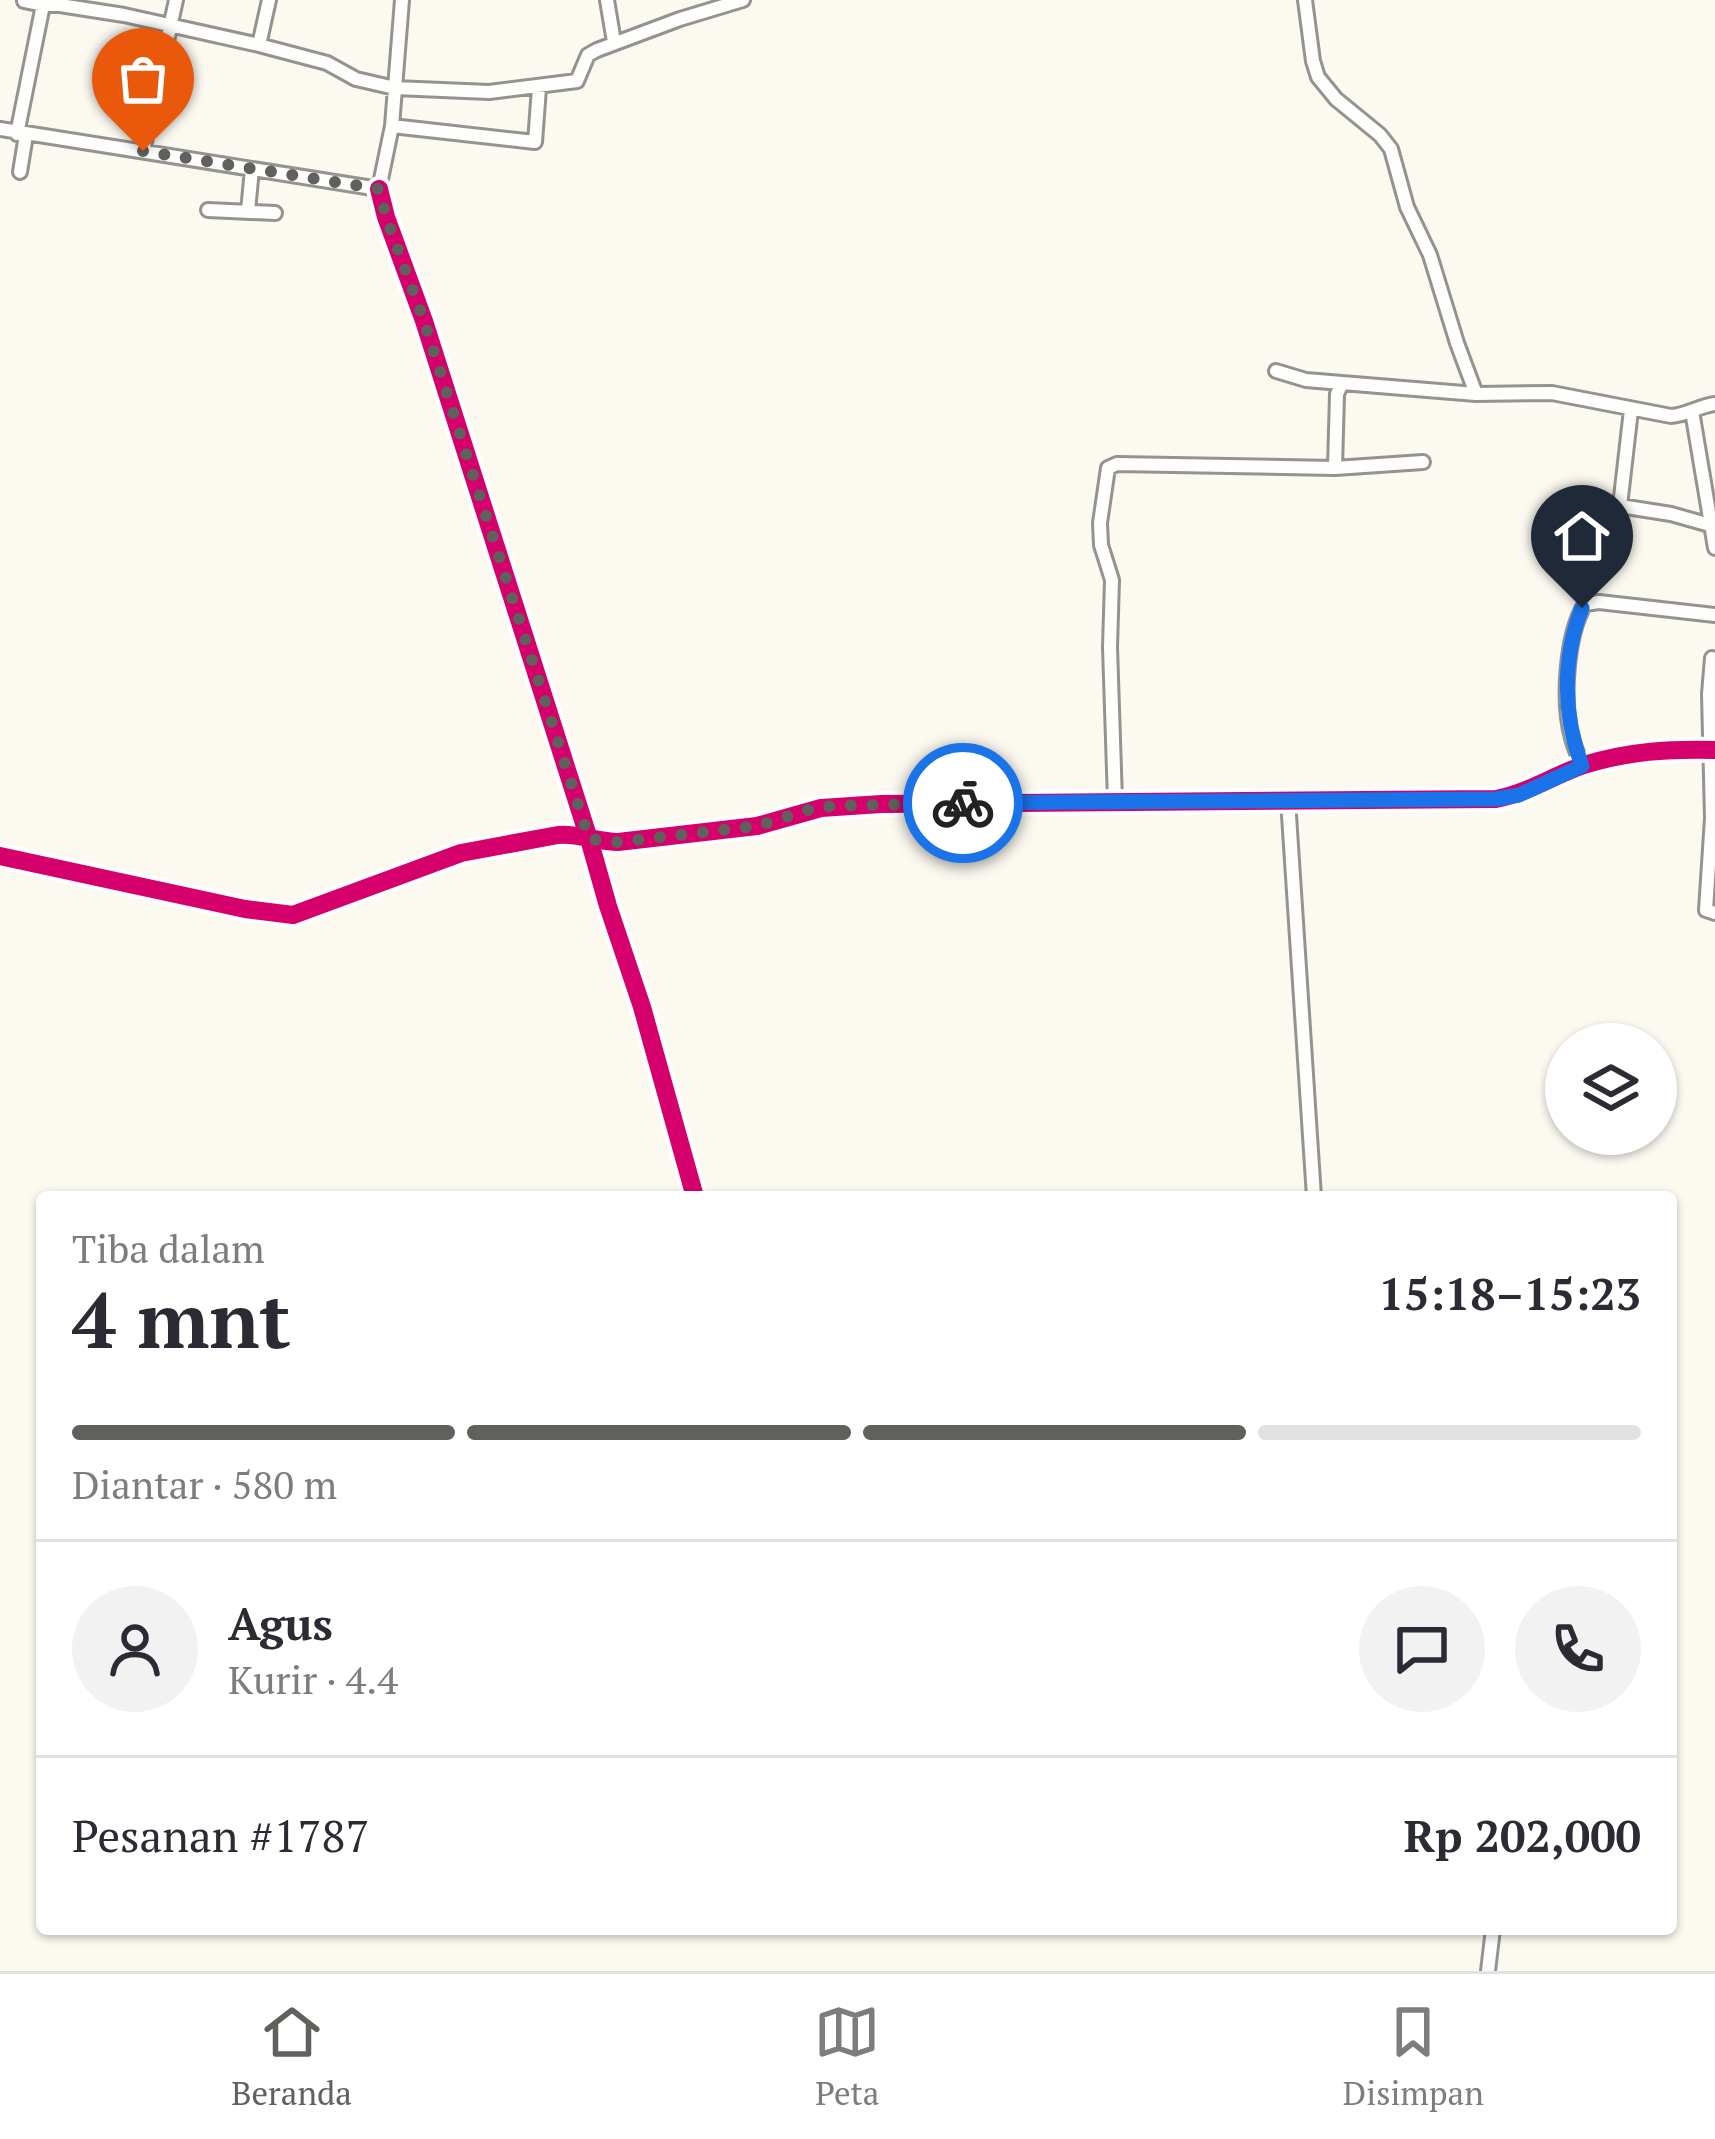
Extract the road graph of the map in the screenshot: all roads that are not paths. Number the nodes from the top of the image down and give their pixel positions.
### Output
1 (176, 0) edge
2 (269, 0) edge
3 (402, 0) edge
4 (607, 0) edge
5 (743, 0) edge
6 (1305, 0) edge
7 (24, 1) edge
8 (43, 5) junction
9 (170, 26) junction
10 (614, 42) junction
11 (260, 44) junction
12 (395, 88) junction
13 (539, 88) junction
14 (392, 126) junction
15 (0, 129) edge
16 (22, 134) junction
17 (143, 151) junction
18 (252, 169) junction
19 (20, 172) dead end
20 (379, 189) junction
21 (208, 210) dead end
22 (248, 211) junction
23 (275, 213) dead end
24 (1276, 371) dead end
25 (1342, 382) junction
26 (1476, 394) junction
27 (1715, 404) edge
28 (1631, 410) junction
29 (1692, 411) junction
30 (1423, 462) dead end
31 (1335, 468) junction
32 (1620, 506) junction
33 (1710, 525) junction
34 (1715, 548) edge
35 (1585, 572) dead end
36 (1715, 615) edge
37 (1714, 655) edge
38 (1714, 750) edge
39 (1582, 766) junction
40 (1288, 800) junction
41 (1115, 801) junction
42 (589, 839) junction
43 (0, 856) edge
44 (1715, 914) edge
45 (692, 1191) edge
46 (1314, 1191) edge
47 (1492, 1935) edge
48 (1488, 1971) edge

1 - 9 street
2 - 11 street
3 - 12 street
4 - 10 street
5 - 10 street
6 - 26 street
7 - 8 street
8 - 9 street
8 - 16 street
9 - 11 street
9 - 17 street
10 - 13 street
11 - 12 street
12 - 13 street
12 - 14 street
13 - 14 street
14 - 20 street
15 - 16 street
16 - 17 street
16 - 19 street
17 - 18 street
18 - 20 street
18 - 22 street
20 - 42 street
21 - 22 street
22 - 23 street
24 - 25 street
25 - 26 street
25 - 31 street
26 - 28 street
27 - 29 street
28 - 29 street
28 - 32 street
29 - 33 street
30 - 31 street
31 - 41 street
32 - 33 street
32 - 35 street
33 - 34 street
36 - 39 street
37 - 38 street
38 - 39 street
38 - 44 street
39 - 40 street
40 - 41 street
40 - 46 street
41 - 42 street
42 - 43 street
42 - 45 street
47 - 48 street

